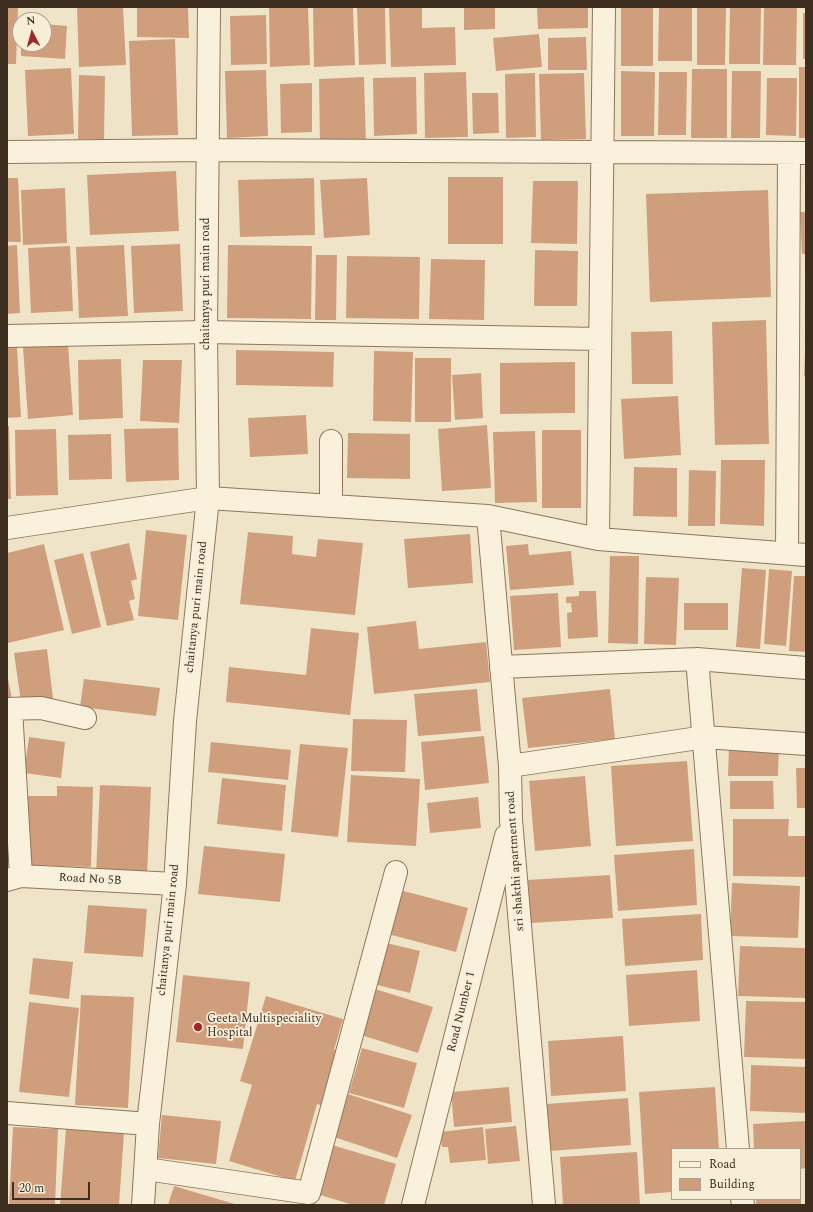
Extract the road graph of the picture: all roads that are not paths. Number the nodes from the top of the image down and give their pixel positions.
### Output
1 (209, 7) edge
2 (604, 7) edge
3 (208, 150) junction
4 (7, 152) edge
5 (602, 153) junction
6 (797, 153) edge
7 (206, 332) junction
8 (7, 336) edge
9 (600, 339) junction
10 (331, 441) dead end
11 (208, 498) junction
12 (331, 506) junction
13 (488, 516) junction
14 (7, 528) edge
15 (598, 539) junction
16 (796, 554) edge
17 (697, 659) junction
18 (501, 667) junction
19 (806, 668) edge
20 (9, 709) edge
21 (85, 718) dead end
22 (704, 737) junction
23 (806, 744) edge
24 (510, 766) junction
25 (511, 820) junction
26 (396, 872) dead end
27 (14, 878) edge
28 (174, 884) junction
29 (7, 1113) edge
30 (148, 1124) junction
31 (738, 1148) edge
32 (146, 1169) junction
33 (143, 1205) edge
34 (413, 1205) edge
35 (544, 1205) edge

1 - 3 street, chaitanya puri main road
2 - 5 street
3 - 4 street
3 - 5 street
3 - 7 street, chaitanya puri main road
5 - 6 street
5 - 9 street
6 - 16 street
7 - 8 street
7 - 9 street
7 - 11 street, chaitanya puri main road
9 - 15 street
10 - 12 street
11 - 12 street
11 - 14 street
11 - 28 street, chaitanya puri main road
12 - 13 street
13 - 15 street
13 - 18 street, sri shakthi apartment road
15 - 16 street
17 - 18 street
17 - 19 street
17 - 22 street
18 - 24 street, sri shakthi apartment road
20 - 21 street
20 - 27 street
22 - 23 street
22 - 24 street
22 - 31 street
24 - 25 street, sri shakthi apartment road
25 - 34 street, Road Number 1
25 - 35 street, sri shakthi apartment road
26 - 32 street
27 - 28 street, Road No 5B
28 - 30 street, chaitanya puri main road
29 - 30 street
30 - 32 street, chaitanya puri main road
32 - 33 street, chaitanya puri main road

